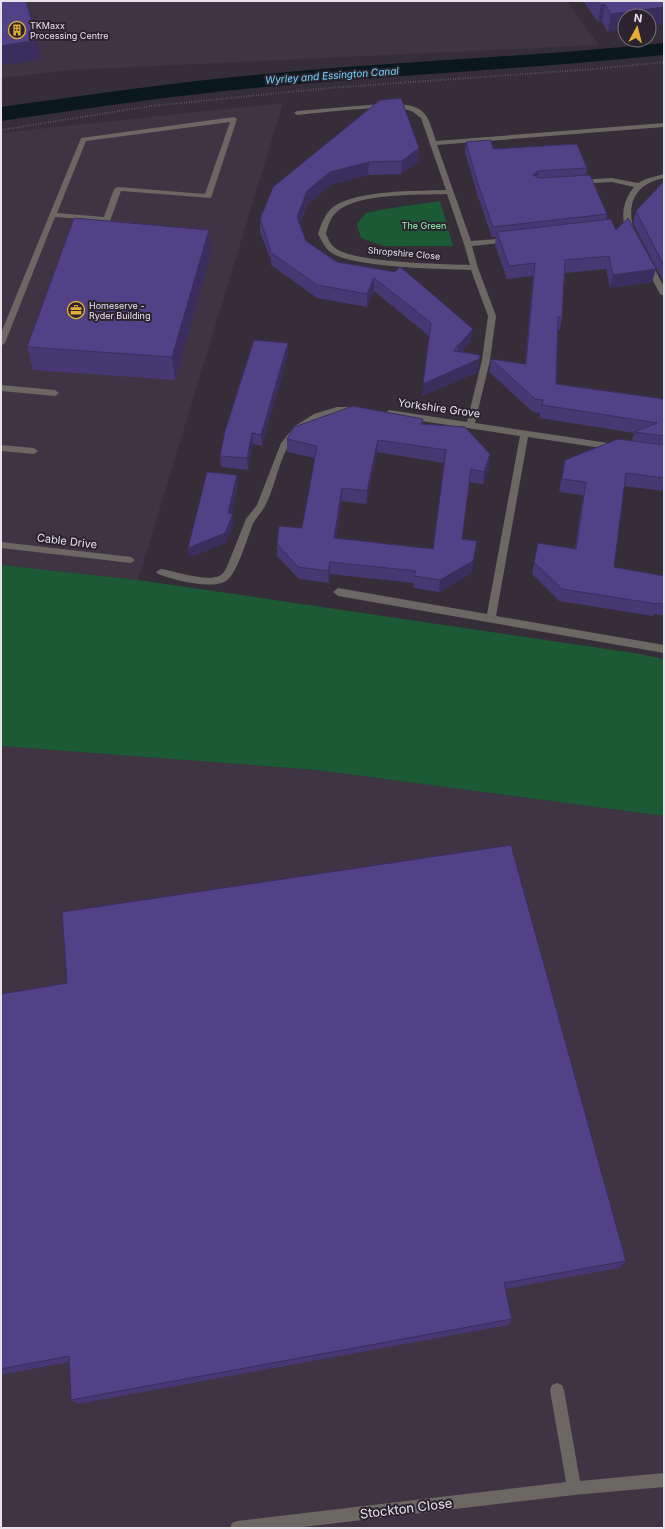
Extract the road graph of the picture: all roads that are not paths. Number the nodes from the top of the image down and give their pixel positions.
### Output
1 (297, 113) dead end
2 (664, 125) edge
3 (434, 143) junction
4 (664, 176) edge
5 (575, 182) edge
6 (640, 186) junction
7 (450, 192) junction
8 (53, 215) junction
9 (514, 239) edge
10 (635, 240) edge
11 (468, 244) junction
12 (646, 260) edge
13 (474, 268) junction
14 (664, 294) edge
15 (1, 343) edge
16 (1, 388) edge
17 (55, 393) dead end
18 (362, 409) edge
19 (377, 412) edge
20 (470, 425) junction
21 (524, 434) junction
22 (1, 448) edge
23 (625, 449) edge
24 (34, 451) dead end
25 (1, 545) edge
26 (131, 560) dead end
27 (161, 572) dead end
28 (338, 592) dead end
29 (491, 618) junction
30 (664, 649) edge
31 (557, 1390) dead end
32 (664, 1480) edge
33 (574, 1488) junction
34 (237, 1528) edge

1 - 3 street
2 - 3 street
3 - 7 street
4 - 6 street
5 - 6 street
6 - 10 street
7 - 11 street
7 - 13 street, Shropshire Close
8 - 8 street
8 - 15 street
9 - 11 street
11 - 13 street
12 - 14 street
13 - 20 street
16 - 17 street
18 - 27 street
19 - 20 street, Yorkshire Grove
20 - 21 street, Yorkshire Grove
21 - 23 street, Yorkshire Grove
21 - 29 street
22 - 24 street
25 - 26 street, Cable Drive
28 - 29 street
29 - 30 street
31 - 33 street
32 - 33 street, Stockton Close
33 - 34 street, Stockton Close

